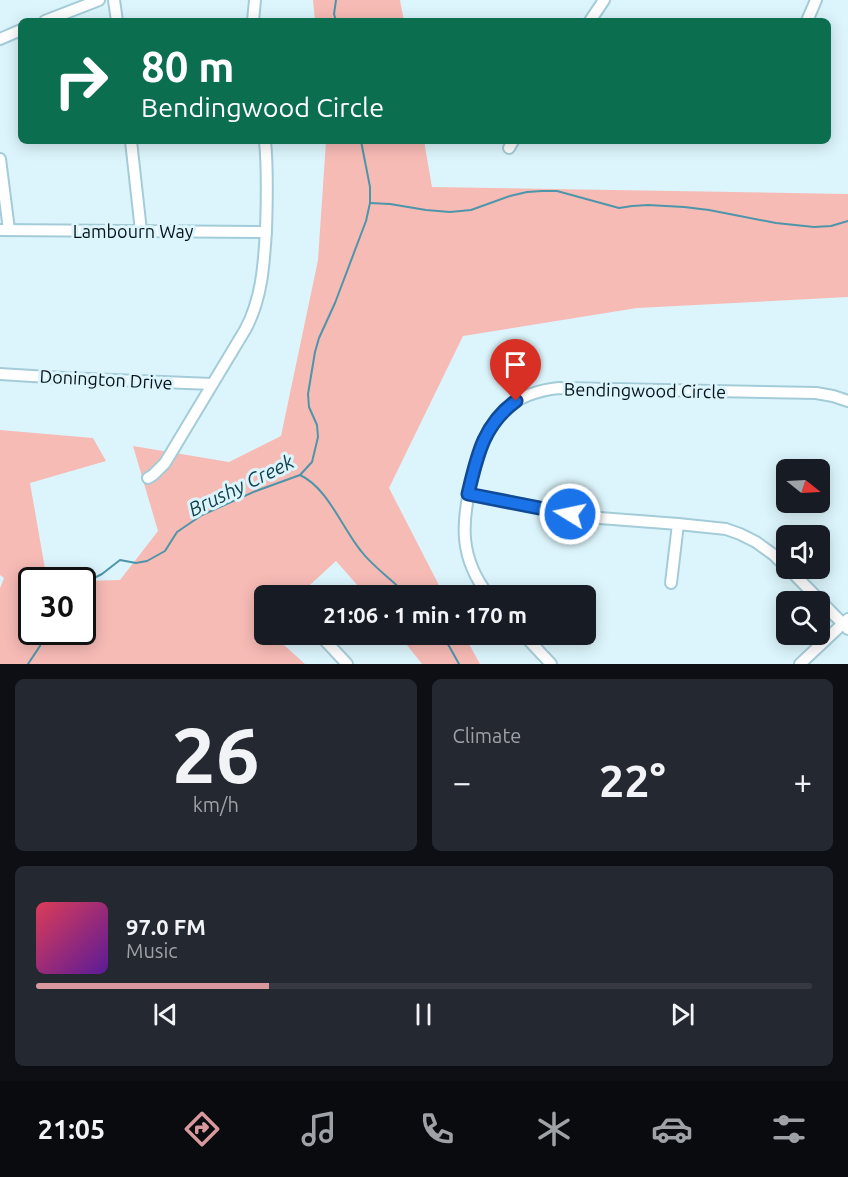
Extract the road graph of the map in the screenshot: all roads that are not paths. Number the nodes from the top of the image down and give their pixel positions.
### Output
1 (99, 0) edge
2 (114, 0) edge
3 (255, 0) edge
4 (604, 0) edge
5 (816, 0) edge
6 (53, 18) edge
7 (117, 18) edge
8 (253, 18) edge
9 (592, 18) edge
10 (808, 18) edge
11 (18, 31) edge
12 (0, 39) edge
13 (131, 144) edge
14 (266, 144) edge
15 (0, 159) edge
16 (5, 230) edge
17 (141, 231) junction
18 (266, 232) junction
19 (0, 374) edge
20 (212, 384) junction
21 (848, 402) edge
22 (148, 478) dead end
23 (468, 494) junction
24 (678, 524) junction
25 (776, 558) edge
26 (799, 579) edge
27 (671, 583) dead end
28 (481, 585) edge
29 (846, 623) edge
30 (329, 645) edge
31 (534, 645) edge
32 (347, 664) edge
33 (550, 664) edge
34 (800, 664) edge

1 - 6 street
2 - 7 street
3 - 8 street
4 - 9 street
5 - 10 street
11 - 12 street
13 - 17 street
14 - 18 street
15 - 16 street
16 - 17 street, Lambourn Way
17 - 18 street, Lambourn Way
18 - 20 street
19 - 20 street, Donington Drive
20 - 22 street
21 - 23 street, Bendingwood Circle
23 - 24 street
23 - 28 street, Bendingwood Circle
24 - 25 street
24 - 27 street
26 - 29 street
29 - 34 street
30 - 32 street
31 - 33 street

